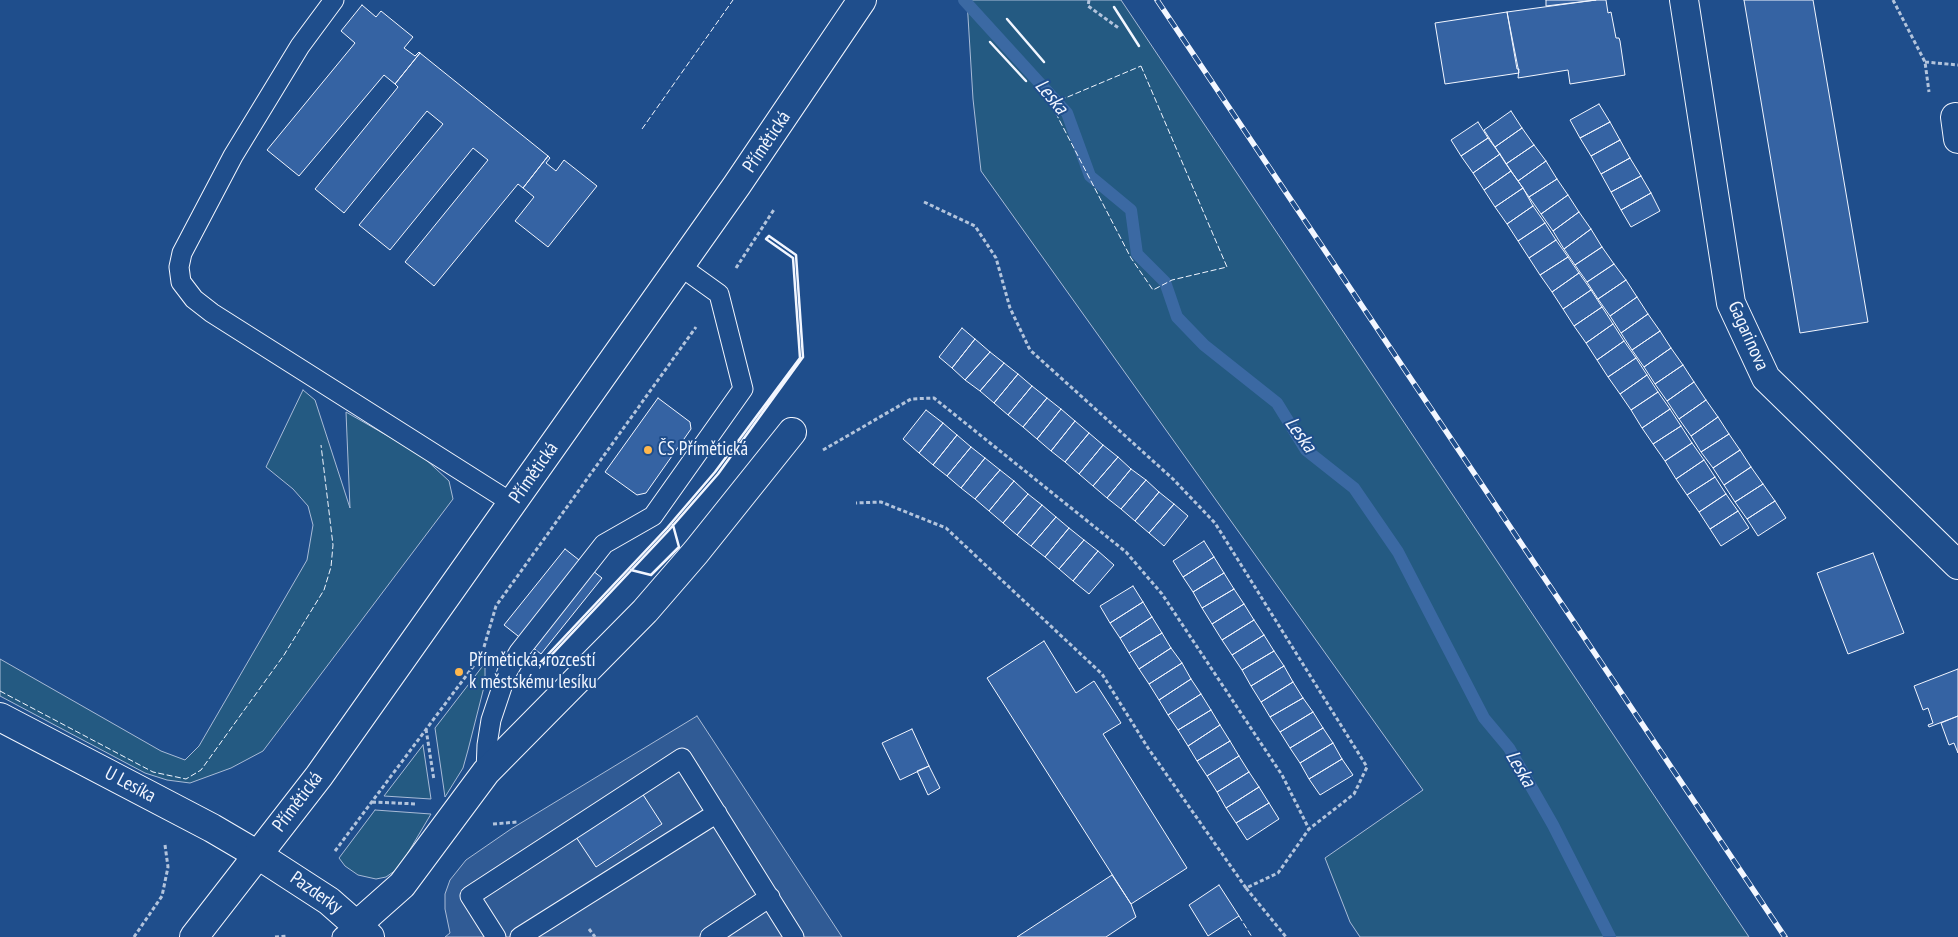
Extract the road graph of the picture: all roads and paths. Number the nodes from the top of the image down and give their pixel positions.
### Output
1 (334, 0) edge
2 (862, 0) edge
3 (1089, 0) edge
4 (1684, 0) edge
5 (1893, 0) edge
6 (1120, 30) dead end
7 (1925, 62) junction
8 (1958, 65) edge
9 (1930, 97) dead end
10 (924, 202) dead end
11 (775, 208) dead end
12 (680, 266) junction
13 (719, 294) junction
14 (792, 432) dead end
15 (822, 450) dead end
16 (512, 503) junction
17 (856, 503) dead end
18 (1958, 565) edge
19 (481, 656) dead end
20 (476, 663) dead end
21 (0, 716) edge
22 (426, 729) junction
23 (486, 772) junction
24 (435, 786) dead end
25 (372, 802) junction
26 (420, 804) dead end
27 (717, 813) junction
28 (1309, 829) junction
29 (166, 847) dead end
30 (335, 851) dead end
31 (258, 855) junction
32 (1246, 888) junction
33 (770, 897) junction
34 (357, 933) edge
35 (287, 936) edge
36 (134, 937) edge
37 (194, 937) edge
38 (275, 937) edge
39 (496, 937) edge
40 (520, 937) edge
41 (710, 937) edge
42 (794, 937) edge
43 (1286, 937) edge

1 - 16 lane
2 - 12 street, Přímětická
3 - 6 path
4 - 18 street, Gagarinova
5 - 7 path
7 - 8 path
7 - 9 path
10 - 28 path
11 - 13 path
12 - 13 lane
12 - 16 street, Přímětická
13 - 19 path
13 - 23 lane
14 - 23 street
15 - 28 path
16 - 31 street, Přímětická
17 - 32 path
20 - 22 path
21 - 31 street, U Lesíka
22 - 24 path
22 - 25 path
23 - 34 street
25 - 26 path
25 - 30 path
27 - 33 lane
27 - 39 lane
27 - 40 lane
28 - 32 path
29 - 36 path
31 - 34 street, Pazderky
31 - 37 street, Přímětická
32 - 43 path
33 - 41 lane
33 - 42 lane
35 - 38 path

